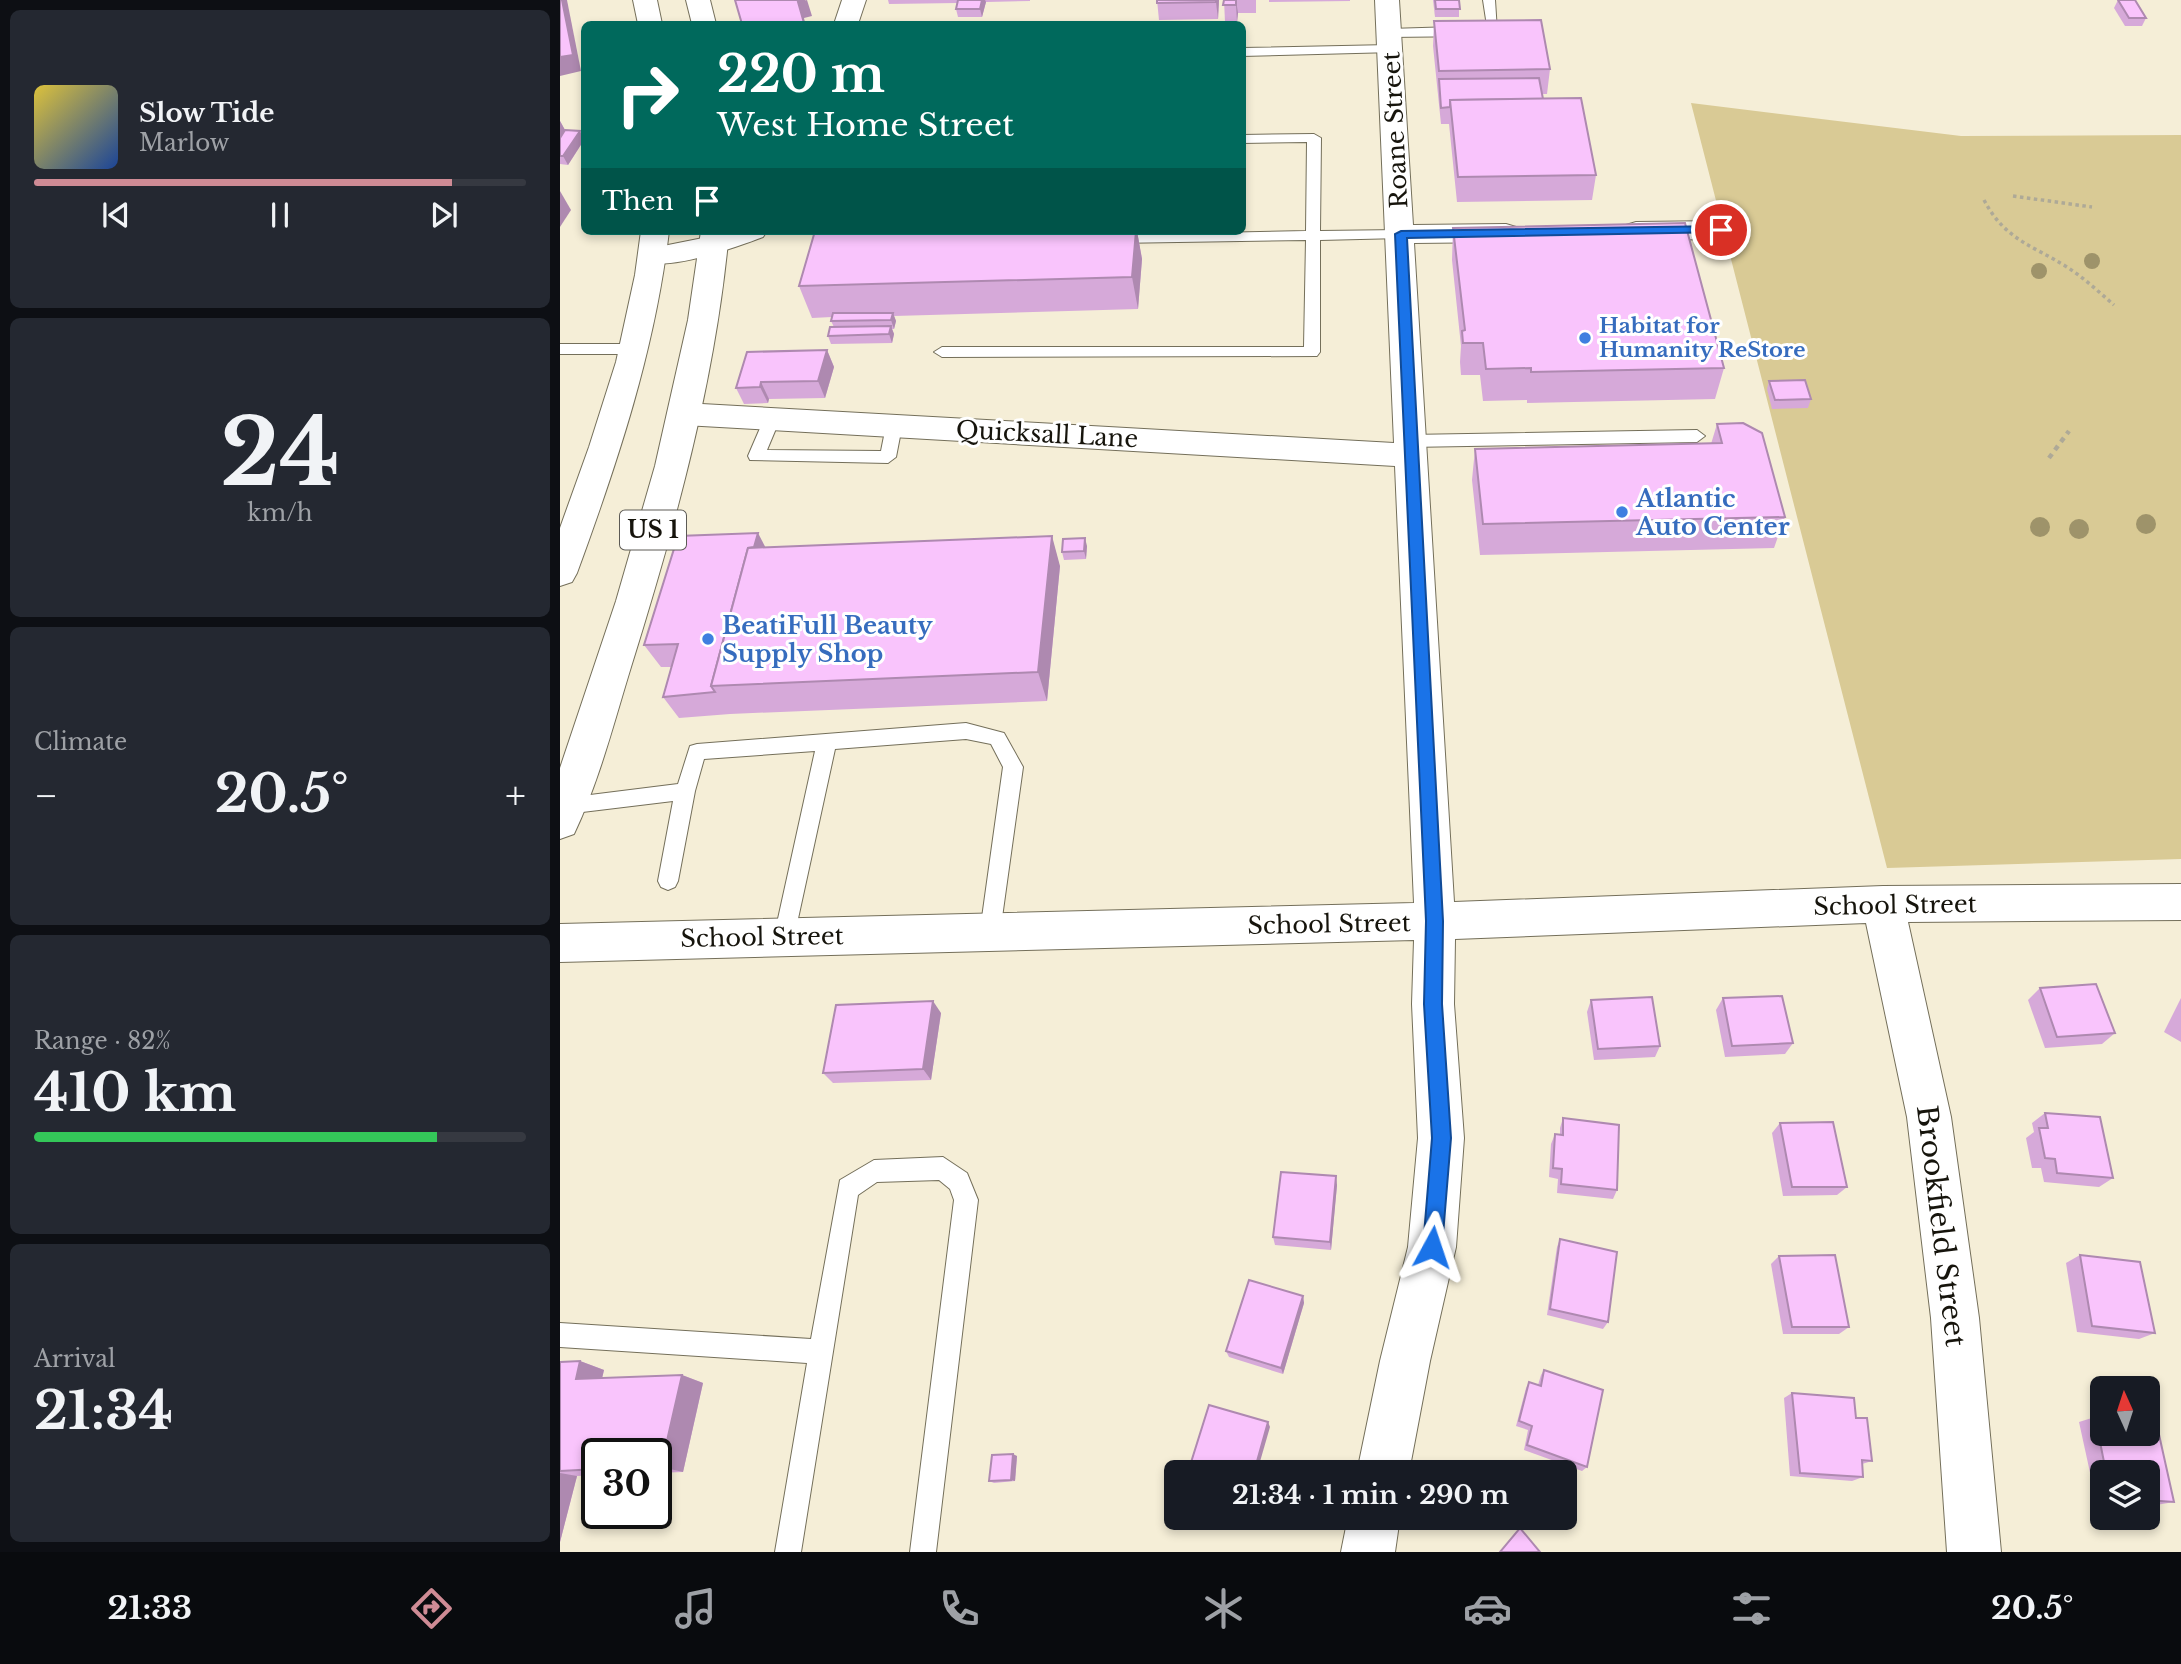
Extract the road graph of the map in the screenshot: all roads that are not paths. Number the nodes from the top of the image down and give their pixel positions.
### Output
1 (645, 0) edge
2 (698, 0) edge
3 (854, 0) edge
4 (1489, 0) edge
5 (649, 21) edge
6 (703, 21) edge
7 (847, 21) edge
8 (1389, 28) edge
9 (1246, 51) edge
10 (1246, 139) edge
11 (1721, 230) dead end
12 (1613, 231) edge
13 (1533, 233) edge
14 (1401, 234) junction
15 (1313, 236) junction
16 (714, 238) edge
17 (1105, 240) edge
18 (654, 244) edge
19 (560, 348) edge
20 (634, 349) junction
21 (942, 352) dead end
22 (684, 414) junction
23 (1698, 436) dead end
24 (1410, 448) junction
25 (560, 573) edge
26 (827, 741) junction
27 (685, 791) junction
28 (563, 814) edge
29 (668, 881) dead end
30 (2181, 902) edge
31 (1883, 904) junction
32 (1435, 921) junction
33 (990, 932) junction
34 (784, 937) junction
35 (560, 943) edge
36 (560, 1335) edge
37 (821, 1352) junction
38 (1385, 1460) edge
39 (1372, 1530) edge
40 (788, 1552) edge
41 (923, 1552) edge
42 (1368, 1552) edge
43 (1974, 1552) edge

1 - 5 street
2 - 6 street
3 - 7 street
4 - 8 lane
8 - 9 lane
8 - 14 street, Roane Street
10 - 15 lane
11 - 12 street
13 - 14 street
14 - 15 lane
14 - 24 street, Roane Street
15 - 17 lane
15 - 21 lane
16 - 18 street
16 - 22 street, US 1
18 - 20 street, US 1
19 - 20 lane
20 - 25 street, US 1
22 - 24 street, Quicksall Lane
22 - 28 street, US 1
23 - 24 lane
24 - 32 street, Roane Street
26 - 27 lane
26 - 33 lane
26 - 34 lane
27 - 28 lane
27 - 29 lane
30 - 31 street, School Street
31 - 32 street, School Street
31 - 43 street, Brookfield Street
32 - 33 street, School Street
32 - 38 street, Roane Street
33 - 34 street, School Street
34 - 35 street, School Street
36 - 37 lane
37 - 40 lane
37 - 41 lane
39 - 42 street

